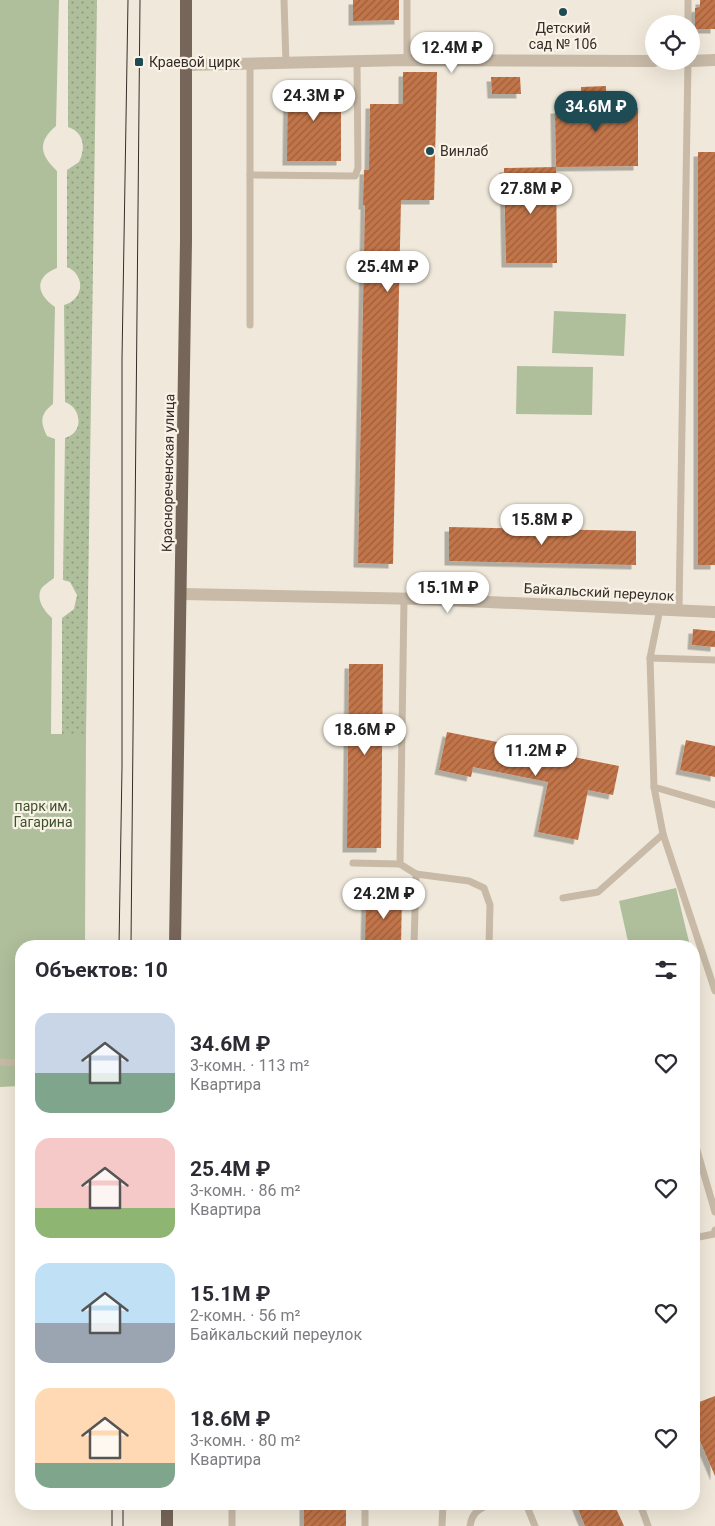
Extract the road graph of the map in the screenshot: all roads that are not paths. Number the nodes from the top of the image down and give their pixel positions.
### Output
1 (186, 0) edge
2 (284, 0) edge
3 (407, 0) edge
4 (688, 0) edge
5 (688, 15) edge
6 (407, 60) junction
7 (715, 60) edge
8 (645, 61) edge
9 (700, 61) edge
10 (357, 62) junction
11 (250, 63) junction
12 (286, 63) junction
13 (186, 66) junction
14 (690, 70) edge
15 (250, 175) junction
16 (250, 325) dead end
17 (182, 594) junction
18 (404, 598) junction
19 (660, 609) junction
20 (679, 610) junction
21 (715, 612) edge
22 (650, 658) junction
23 (715, 660) edge
24 (654, 787) junction
25 (715, 805) edge
26 (664, 834) junction
27 (353, 863) dead end
28 (400, 864) junction
29 (416, 874) junction
30 (563, 898) dead end
31 (175, 940) edge
32 (414, 940) edge
33 (489, 940) edge
34 (698, 940) edge
35 (700, 945) edge
36 (715, 991) edge
37 (0, 1062) edge
38 (15, 1063) edge
39 (700, 1161) edge
40 (715, 1212) edge
41 (715, 1230) edge
42 (700, 1237) edge
43 (167, 1510) edge
44 (232, 1510) edge
45 (365, 1510) edge
46 (443, 1510) edge
47 (478, 1510) edge
48 (528, 1510) edge
49 (642, 1510) edge
50 (167, 1526) edge
51 (232, 1526) edge
52 (365, 1526) edge
53 (442, 1526) edge
54 (470, 1526) edge
55 (535, 1526) edge
56 (648, 1526) edge

1 - 13 main road, Краснореченская улица
2 - 12 lane
3 - 6 lane
4 - 5 lane
6 - 8 street
6 - 10 street
7 - 9 street
10 - 12 street
10 - 15 lane
11 - 12 street
11 - 13 street
11 - 15 lane
13 - 17 main road, Краснореченская улица
14 - 20 lane
15 - 16 lane
17 - 18 street, Байкальский переулок
17 - 31 main road, Краснореченская улица
18 - 19 street, Байкальский переулок
18 - 28 lane
19 - 20 street, Байкальский переулок
19 - 22 lane
20 - 21 street, Байкальский переулок
22 - 23 lane
22 - 24 lane
24 - 25 lane
24 - 26 lane
26 - 30 lane
26 - 34 lane
27 - 28 lane
28 - 29 lane
29 - 32 lane
29 - 33 lane
35 - 36 lane
37 - 38 lane
39 - 40 lane
41 - 42 lane
43 - 50 main road
44 - 51 lane
45 - 52 lane
46 - 53 lane
47 - 54 lane
48 - 55 lane
49 - 56 lane

